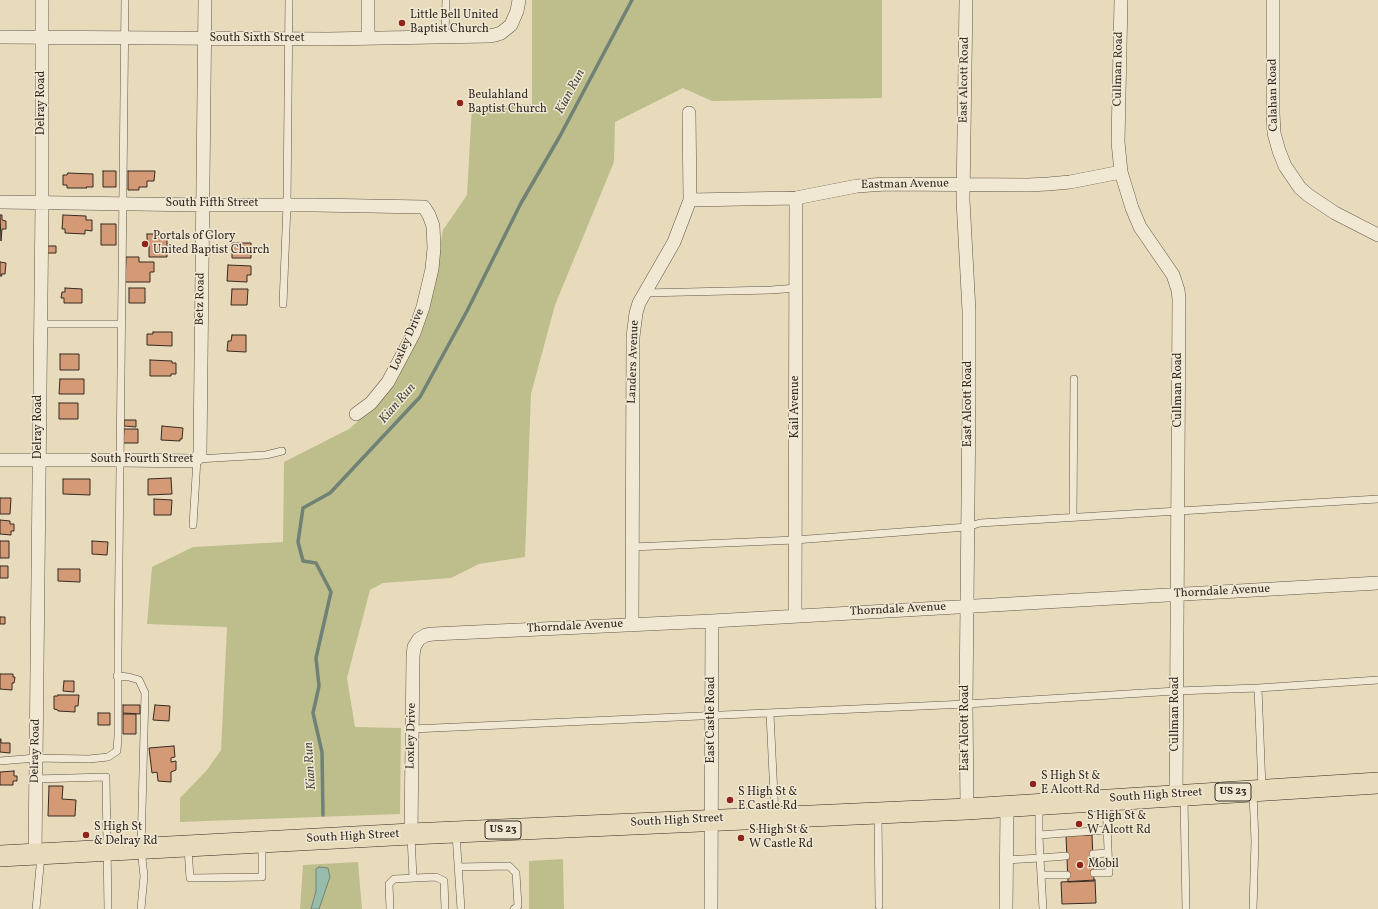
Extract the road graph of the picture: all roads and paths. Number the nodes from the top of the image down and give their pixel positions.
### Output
1 (42, 0) edge
2 (125, 0) edge
3 (205, 0) edge
4 (289, 0) edge
5 (368, 0) edge
6 (446, 0) edge
7 (519, 0) edge
8 (966, 0) edge
9 (1121, 0) edge
10 (1274, 0) edge
11 (0, 37) edge
12 (42, 37) junction
13 (124, 37) junction
14 (445, 37) junction
15 (368, 38) junction
16 (205, 39) junction
17 (289, 39) junction
18 (689, 113) dead end
19 (1121, 172) junction
20 (964, 185) junction
21 (796, 198) junction
22 (690, 200) junction
23 (0, 202) edge
24 (42, 203) junction
25 (122, 203) junction
26 (203, 205) junction
27 (287, 205) junction
28 (424, 207) joint
29 (1378, 235) edge
30 (797, 288) junction
31 (644, 292) junction
32 (284, 304) dead end
33 (40, 324) junction
34 (122, 324) junction
35 (1074, 379) dead end
36 (356, 414) dead end
37 (282, 451) dead end
38 (197, 459) junction
39 (0, 460) edge
40 (39, 460) junction
41 (120, 460) junction
42 (1378, 499) edge
43 (1178, 511) junction
44 (1073, 517) junction
45 (193, 525) dead end
46 (967, 527) junction
47 (795, 540) junction
48 (632, 547) junction
49 (1378, 583) edge
50 (1178, 595) junction
51 (967, 607) junction
52 (795, 616) junction
53 (712, 621) junction
54 (632, 625) junction
55 (419, 639) joint
56 (118, 676) junction
57 (1378, 680) edge
58 (1258, 688) junction
59 (1176, 692) junction
60 (966, 704) junction
61 (770, 714) junction
62 (713, 716) junction
63 (412, 729) junction
64 (36, 758) junction
65 (0, 760) edge
66 (36, 779) junction
67 (1378, 783) edge
68 (1257, 790) junction
69 (1180, 795) junction
70 (1106, 800) junction
71 (1038, 804) junction
72 (1007, 806) junction
73 (967, 808) junction
74 (878, 812) junction
75 (775, 817) junction
76 (711, 820) junction
77 (1107, 830) junction
78 (455, 832) junction
79 (411, 834) junction
80 (1040, 835) junction
81 (262, 842) junction
82 (188, 846) junction
83 (141, 849) junction
84 (108, 850) junction
85 (1108, 853) junction
86 (38, 854) junction
87 (1093, 854) dead end
88 (0, 856) edge
89 (1066, 856) dead end
90 (1040, 858) junction
91 (1006, 860) junction
92 (458, 867) junction
93 (1094, 873) dead end
94 (1067, 874) dead end
95 (1041, 876) junction
96 (412, 878) junction
97 (879, 906) dead end
98 (36, 909) edge
99 (108, 909) edge
100 (141, 909) edge
101 (390, 909) edge
102 (445, 909) edge
103 (461, 909) edge
104 (514, 909) edge
105 (711, 909) edge
106 (1006, 909) edge
107 (1043, 909) edge
108 (1186, 909) edge
109 (1253, 909) edge

1 - 12 street, Delray Road
2 - 13 lane
3 - 16 street, Betz Road
4 - 17 lane
5 - 15 street
6 - 14 lane
7 - 14 street, South Sixth Street
8 - 20 street, East Alcott Road
9 - 19 street, Cullman Road
10 - 29 street, Calahan Road
11 - 12 street, South Sixth Street
12 - 13 street, South Sixth Street
12 - 24 street, Delray Road
13 - 16 street, South Sixth Street
13 - 25 lane
14 - 15 street, South Sixth Street
15 - 17 street, South Sixth Street
16 - 17 street, South Sixth Street
16 - 26 street, Betz Road
17 - 27 lane
18 - 22 street, Landers Avenue
19 - 20 street, Eastman Avenue
19 - 43 street, Cullman Road
20 - 21 street, Eastman Avenue
20 - 46 street, East Alcott Road
21 - 22 street, Eastman Avenue
21 - 30 street, Kail Avenue
22 - 31 street, Landers Avenue
23 - 24 street, South Fifth Street
24 - 25 street, South Fifth Street
24 - 33 street, Delray Road
25 - 26 street, South Fifth Street
25 - 34 lane
26 - 27 street, South Fifth Street
26 - 38 street, Betz Road
27 - 28 street, South Fifth Street
27 - 32 lane
28 - 36 street, Loxley Drive
30 - 31 lane
30 - 47 street, Kail Avenue
31 - 48 street, Landers Avenue
33 - 34 lane
33 - 40 street, Delray Road
34 - 41 lane
35 - 44 lane
37 - 38 lane, South Fourth Street
38 - 41 street, South Fourth Street
38 - 45 lane, Betz Road
39 - 40 street, South Fourth Street
40 - 41 street, South Fourth Street
40 - 64 street, Delray Road
41 - 56 lane
42 - 43 lane
43 - 44 lane
43 - 50 street, Cullman Road
44 - 46 lane
46 - 47 lane
46 - 51 street, East Alcott Road
47 - 48 lane
47 - 52 street, Kail Avenue
48 - 54 street, Landers Avenue
49 - 50 street, Thorndale Avenue
50 - 51 street, Thorndale Avenue
50 - 59 street, Cullman Road
51 - 52 street, Thorndale Avenue
51 - 60 street, East Alcott Road
52 - 53 street, Thorndale Avenue
53 - 54 street, Thorndale Avenue
53 - 62 street, East Castle Road
54 - 55 street, Thorndale Avenue
55 - 63 street, Loxley Drive
56 - 64 lane
56 - 83 lane
57 - 58 lane
58 - 59 lane
58 - 68 lane
59 - 60 lane
59 - 69 street, Cullman Road
60 - 61 lane
60 - 73 street, East Alcott Road
61 - 62 lane
61 - 75 lane
62 - 63 lane
62 - 76 street, East Castle Road
63 - 79 street, Loxley Drive
64 - 65 lane
64 - 66 street, Delray Road
66 - 84 lane
66 - 86 street, Delray Road
67 - 68 main road, South High Street / US 23
68 - 69 main road, South High Street / US 23
68 - 109 lane
69 - 70 main road, South High Street / US 23
69 - 108 lane
70 - 71 main road, South High Street / US 23
70 - 77 lane
71 - 72 main road, South High Street / US 23
71 - 80 lane
72 - 73 main road, South High Street / US 23
72 - 91 street
73 - 74 main road, South High Street / US 23
74 - 75 main road, South High Street / US 23
74 - 97 lane
75 - 76 main road, South High Street / US 23
76 - 78 main road, South High Street / US 23
76 - 105 street, East Castle Road
77 - 80 lane
77 - 85 lane
78 - 79 main road, South High Street / US 23
78 - 92 lane
79 - 81 main road, South High Street / US 23
79 - 96 lane
80 - 90 lane
81 - 82 main road, South High Street / US 23
81 - 82 lane
82 - 83 main road, South High Street / US 23
83 - 84 main road, South High Street / US 23
83 - 100 lane
84 - 86 main road, South High Street / US 23
84 - 99 lane
85 - 87 lane
85 - 93 lane
86 - 88 main road, South High Street / US 23
86 - 98 lane
89 - 90 lane
90 - 91 lane
90 - 95 lane
91 - 106 street
92 - 103 lane
92 - 104 lane
94 - 95 lane
95 - 107 lane
96 - 101 lane
96 - 102 lane

